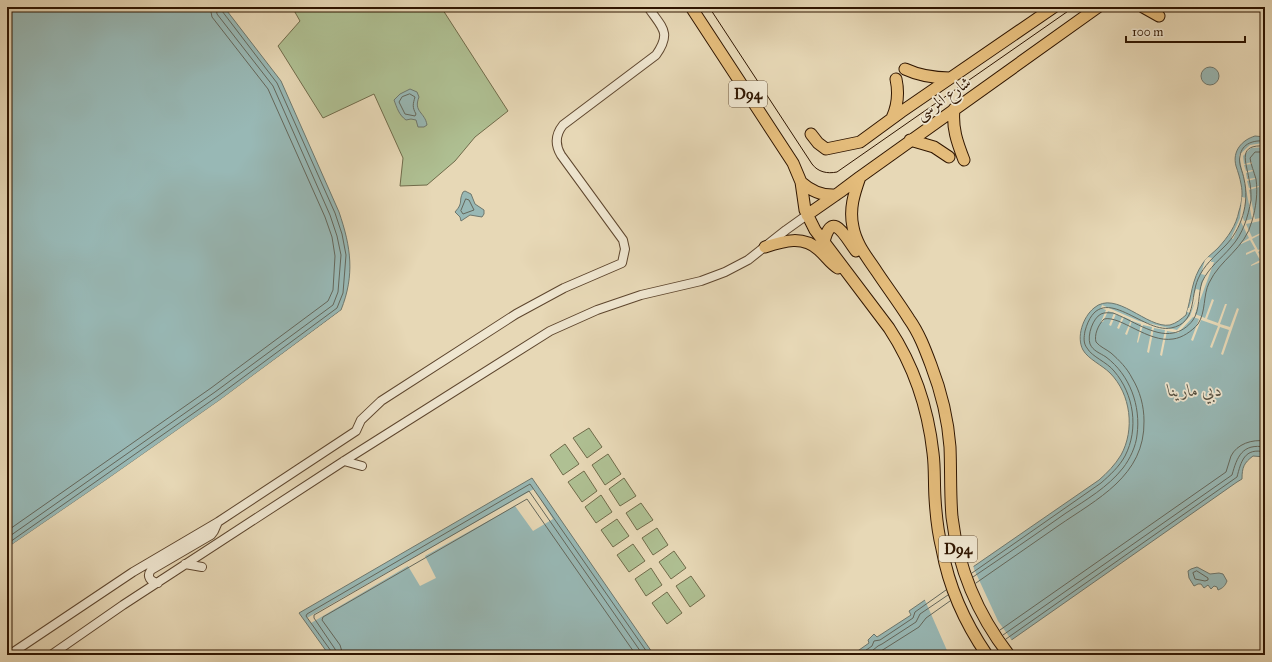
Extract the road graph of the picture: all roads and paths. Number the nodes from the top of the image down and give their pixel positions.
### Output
1 (648, 7) edge
2 (691, 7) edge
3 (1054, 7) edge
4 (1098, 7) edge
5 (1143, 7) edge
6 (1159, 16) dead end
7 (905, 69) dead end
8 (950, 78) junction
9 (896, 79) dead end
10 (954, 109) junction
11 (892, 118) junction
12 (865, 125) dead end
13 (875, 130) junction
14 (812, 134) dead end
15 (910, 140) junction
16 (950, 157) dead end
17 (964, 160) dead end
18 (860, 177) junction
19 (801, 182) junction
20 (836, 195) junction
21 (807, 215) junction
22 (824, 242) junction
23 (765, 247) junction
24 (865, 255) junction
25 (848, 273) junction
26 (344, 461) junction
27 (362, 466) dead end
28 (218, 522) junction
29 (185, 564) junction
30 (202, 566) dead end
31 (158, 583) junction
32 (9, 655) edge
33 (52, 655) edge
34 (987, 655) edge
35 (1009, 655) edge

1 - 28 street
2 - 19 main road, D94
3 - 8 main road, شارع المرسى
4 - 10 main road, شارع المرسى
5 - 6 main road
7 - 8 main road
8 - 11 main road, شارع المرسى
9 - 11 main road
10 - 15 main road, شارع المرسى
10 - 17 main road
11 - 13 main road, شارع المرسى
12 - 13 main road
13 - 14 main road, شارع المرسى
15 - 16 main road
15 - 18 main road, شارع المرسى
18 - 20 main road, شارع المرسى
18 - 24 main road
19 - 20 main road
19 - 21 main road, D94
20 - 21 main road, شارع المرسى
21 - 22 main road, D94
21 - 23 street
22 - 24 main road
22 - 25 main road, D94
23 - 25 main road
23 - 26 street
24 - 35 main road, D94
25 - 34 main road, D94
26 - 27 street
26 - 29 street
28 - 31 street
28 - 32 street
29 - 30 street
29 - 31 street
31 - 33 street

